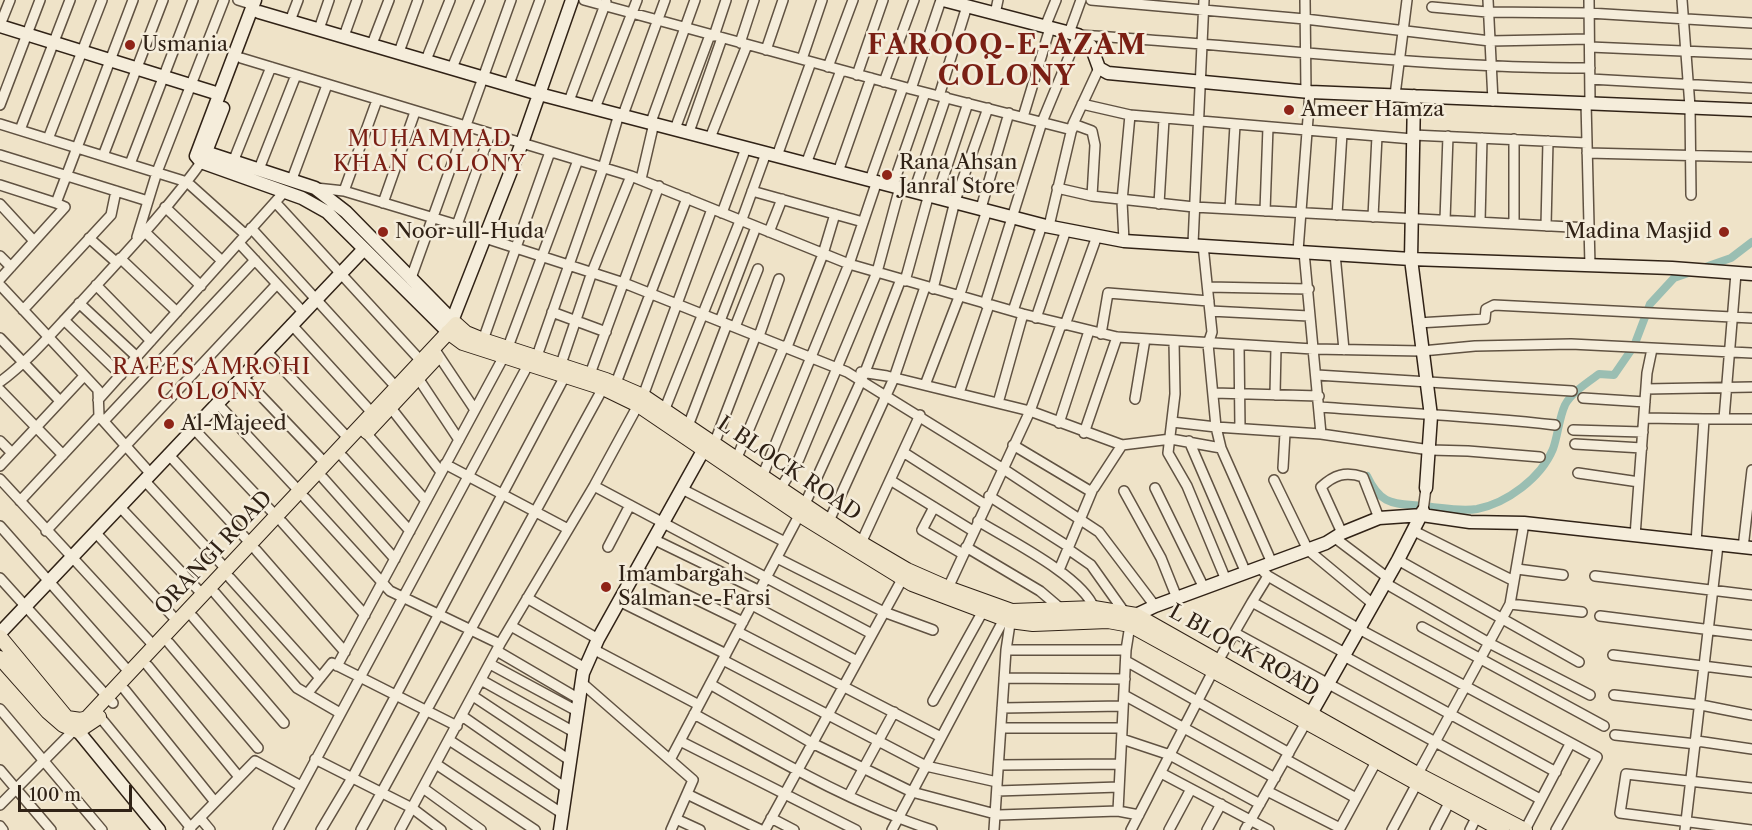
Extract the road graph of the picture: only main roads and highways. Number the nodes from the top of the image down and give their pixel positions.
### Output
1 (454, 329) junction
2 (436, 351) junction
3 (506, 353) junction
4 (563, 370) junction
5 (609, 385) junction
6 (640, 401) junction
7 (376, 417) junction
8 (709, 447) junction
9 (302, 494) junction
10 (802, 510) junction
11 (904, 575) junction
12 (209, 594) junction
13 (1009, 617) junction
14 (1033, 617) junction
15 (1130, 618) junction
16 (0, 638) edge
17 (0, 658) edge
18 (111, 700) junction
19 (1309, 717) junction
20 (1418, 779) junction
21 (1473, 824) edge
22 (1502, 830) edge
23 (1525, 830) edge

1 - 2 main road, ORANGI ROAD
1 - 3 main road, L BLOCK ROAD
1 - 3 main road, L BLOCK ROAD
2 - 7 main road, ORANGI ROAD
2 - 7 main road, ORANGI ROAD
3 - 4 main road, L BLOCK ROAD
4 - 5 main road, L BLOCK ROAD
4 - 5 main road, L BLOCK ROAD
5 - 6 main road, L BLOCK ROAD
6 - 8 main road, L BLOCK ROAD
6 - 8 main road, L BLOCK ROAD
7 - 9 main road, ORANGI ROAD
7 - 9 main road, ORANGI ROAD
8 - 10 main road, L BLOCK ROAD
8 - 10 main road, L BLOCK ROAD
9 - 12 main road, ORANGI ROAD
10 - 11 main road, L BLOCK ROAD
10 - 11 main road, L BLOCK ROAD
11 - 13 main road, L BLOCK ROAD
11 - 13 main road, L BLOCK ROAD
12 - 18 main road, ORANGI ROAD
12 - 18 main road, ORANGI ROAD
13 - 14 main road, L BLOCK ROAD
14 - 15 main road, L BLOCK ROAD
14 - 15 main road, L BLOCK ROAD
15 - 19 main road, L BLOCK ROAD
16 - 18 main road, ORANGI ROAD
17 - 18 main road, ORANGI ROAD
19 - 20 main road, L BLOCK ROAD
19 - 20 main road, L BLOCK ROAD
20 - 21 main road, L BLOCK ROAD
20 - 23 main road, L BLOCK ROAD
21 - 22 main road, L BLOCK ROAD

